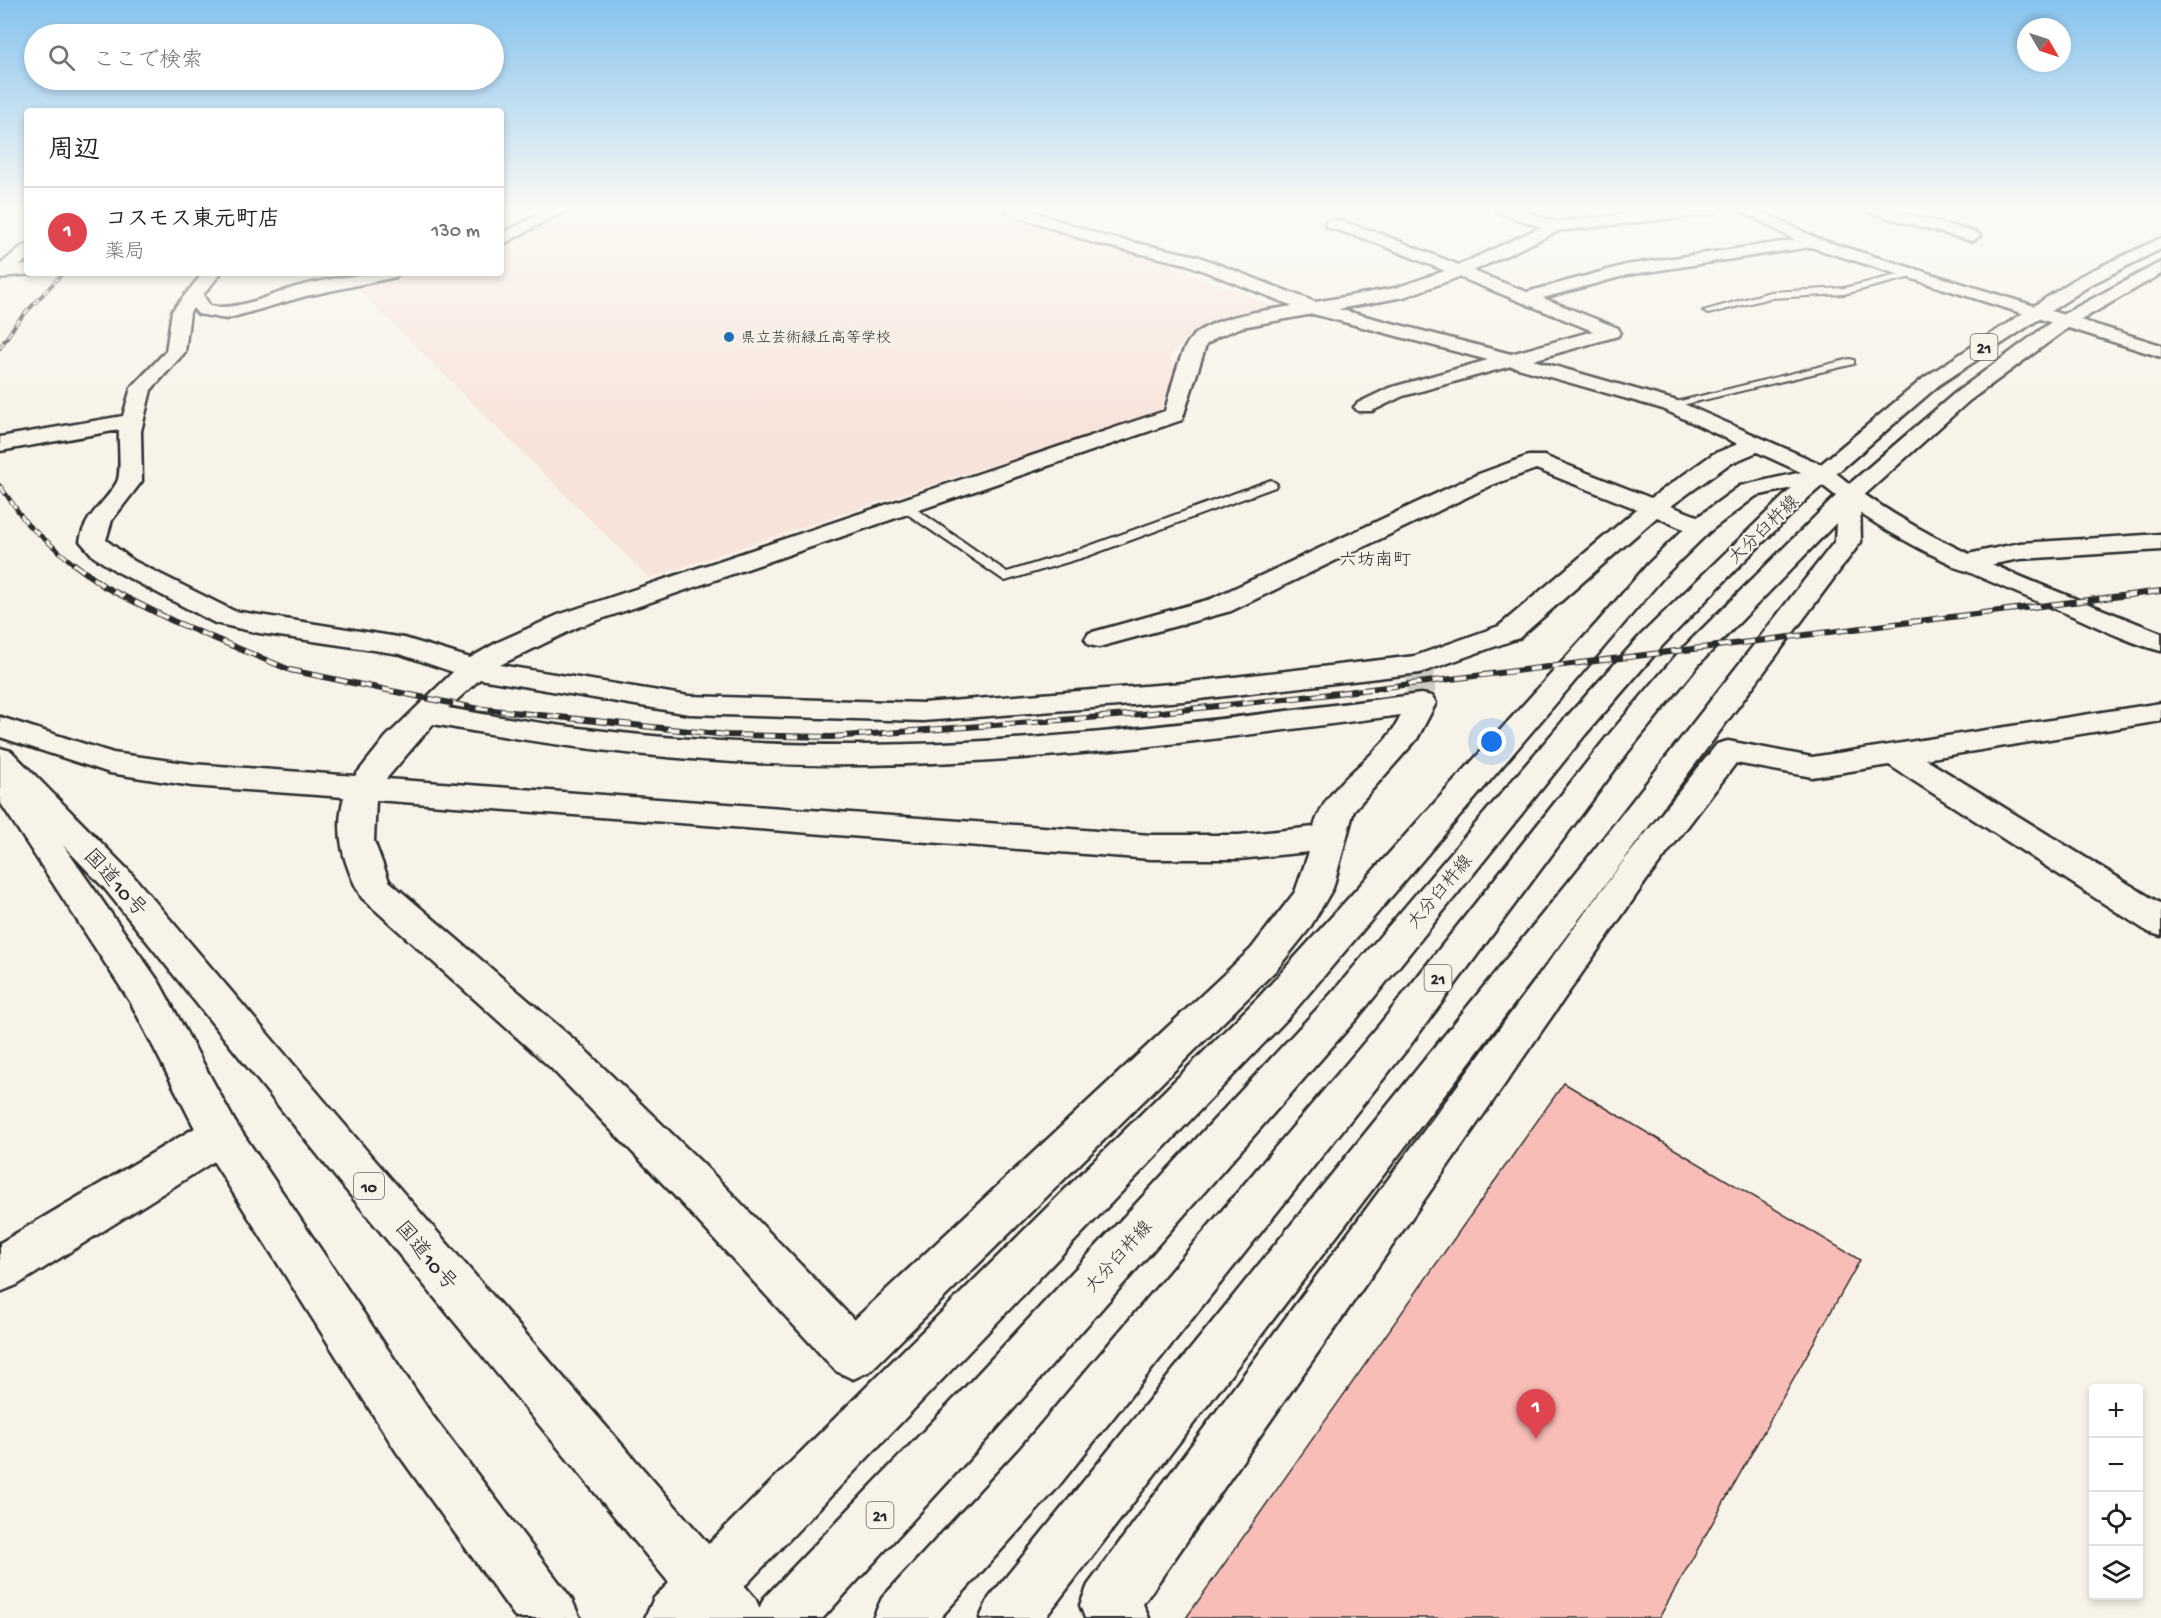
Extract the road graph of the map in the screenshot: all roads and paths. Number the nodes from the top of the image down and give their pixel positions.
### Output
1 (202, 285) edge
2 (334, 285) edge
3 (1254, 285) edge
4 (1421, 285) edge
5 (1489, 285) edge
6 (1574, 285) edge
7 (1870, 285) edge
8 (1952, 285) edge
9 (2079, 285) edge
10 (2131, 285) edge
11 (193, 294) junction
12 (1525, 298) junction
13 (1316, 309) junction
14 (1708, 311) dead end
15 (2036, 312) junction
16 (2065, 321) junction
17 (2161, 351) edge
18 (1511, 360) junction
19 (1850, 362) dead end
20 (1670, 405) junction
21 (1365, 408) dead end
22 (133, 421) junction
23 (1759, 443) junction
24 (0, 444) edge
25 (1271, 484) dead end
26 (1835, 485) junction
27 (904, 507) junction
28 (1653, 508) junction
29 (1701, 526) junction
30 (2161, 542) edge
31 (1963, 562) junction
32 (1100, 639) dead end
33 (2161, 643) edge
34 (474, 669) junction
35 (2161, 712) edge
36 (427, 714) junction
37 (0, 727) edge
38 (1894, 754) junction
39 (0, 758) edge
40 (0, 777) edge
41 (364, 787) junction
42 (1327, 838) junction
43 (1631, 851) junction
44 (2161, 922) edge
45 (220, 1135) junction
46 (0, 1269) edge
47 (707, 1586) junction
48 (551, 1618) edge
49 (674, 1618) edge
50 (735, 1618) edge
51 (784, 1618) edge
52 (902, 1618) edge
53 (1009, 1618) edge
54 (1120, 1618) edge

1 - 11 main road
2 - 11 main road
3 - 13 main road
4 - 13 main road
5 - 12 main road
6 - 12 main road
7 - 14 lane
8 - 15 main road
9 - 15 main road, 大分臼杵線 / 21
10 - 16 main road, 大分臼杵線 / 21
11 - 22 main road
12 - 18 main road
13 - 18 main road
13 - 27 main road
15 - 16 main road
15 - 26 main road, 大分臼杵線 / 21
16 - 17 main road
16 - 26 main road, 大分臼杵線 / 21
18 - 20 main road
18 - 21 main road
19 - 20 lane
20 - 23 main road
22 - 24 main road
22 - 34 main road
23 - 26 main road
23 - 28 main road
25 - 27 lane
26 - 29 main road
26 - 31 main road
26 - 43 main road
26 - 51 main road, 大分臼杵線 / 21
26 - 52 main road, 大分臼杵線 / 21
27 - 34 main road
28 - 29 main road
28 - 32 main road
28 - 34 main road
29 - 47 main road
30 - 31 main road
31 - 33 main road
34 - 36 main road
35 - 38 main road
36 - 41 main road
36 - 42 main road
37 - 41 main road
38 - 43 main road
38 - 44 main road
39 - 47 main road, 国道10号 / 10
40 - 45 main road, 国道10号
41 - 42 main road
41 - 42 main road
43 - 53 main road
43 - 54 main road
45 - 46 main road
45 - 48 main road, 国道10号
47 - 49 main road
47 - 50 main road, 国道10号 / 10

